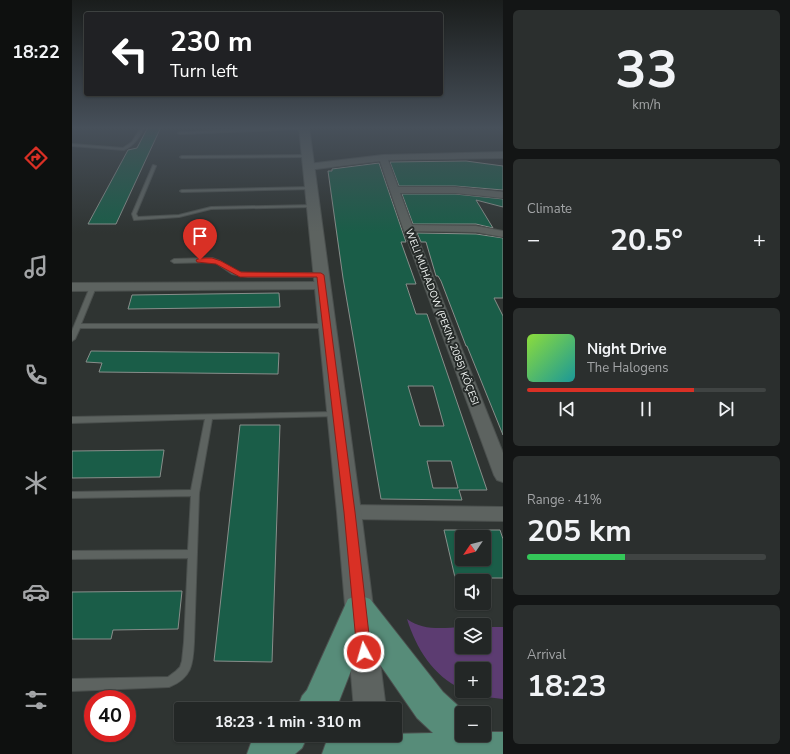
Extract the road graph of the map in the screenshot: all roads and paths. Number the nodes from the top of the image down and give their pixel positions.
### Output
1 (308, 162) edge
2 (384, 162) edge
3 (154, 166) dead end
4 (394, 190) junction
5 (182, 191) dead end
6 (503, 195) edge
7 (312, 197) junction
8 (408, 228) junction
9 (503, 234) edge
10 (174, 260) dead end
11 (321, 280) junction
12 (72, 287) edge
13 (93, 287) junction
14 (77, 326) junction
15 (327, 326) junction
16 (72, 339) edge
17 (337, 414) junction
18 (208, 417) junction
19 (72, 420) edge
20 (503, 475) edge
21 (195, 493) junction
22 (72, 495) edge
23 (350, 512) junction
24 (503, 514) edge
25 (193, 554) junction
26 (72, 555) edge
27 (360, 609) junction
28 (72, 685) edge
29 (320, 702) edge
30 (369, 702) edge
31 (455, 727) edge
32 (281, 742) edge
33 (487, 742) edge
34 (365, 749) edge
35 (503, 750) edge
36 (266, 754) edge

1 - 7 street
2 - 4 street, WELI MUHADOW (PEKIN, 2085) KÖÇESI
3 - 7 lane
4 - 6 street
4 - 8 street, WELI MUHADOW (PEKIN, 2085) KÖÇESI
5 - 7 lane
7 - 11 street
8 - 9 street
8 - 20 street, WELI MUHADOW (PEKIN, 2085) KÖÇESI
10 - 11 lane
11 - 13 street
11 - 15 street
12 - 13 street
13 - 14 lane
14 - 15 lane
14 - 16 lane
15 - 17 street
17 - 18 lane
17 - 23 street
18 - 19 lane
18 - 21 lane
21 - 22 lane
21 - 25 lane
23 - 24 street
23 - 27 street
25 - 26 lane
25 - 28 lane
27 - 29 main road
27 - 30 street
27 - 31 main road
32 - 36 main road
33 - 35 main road
34 - 35 main road

